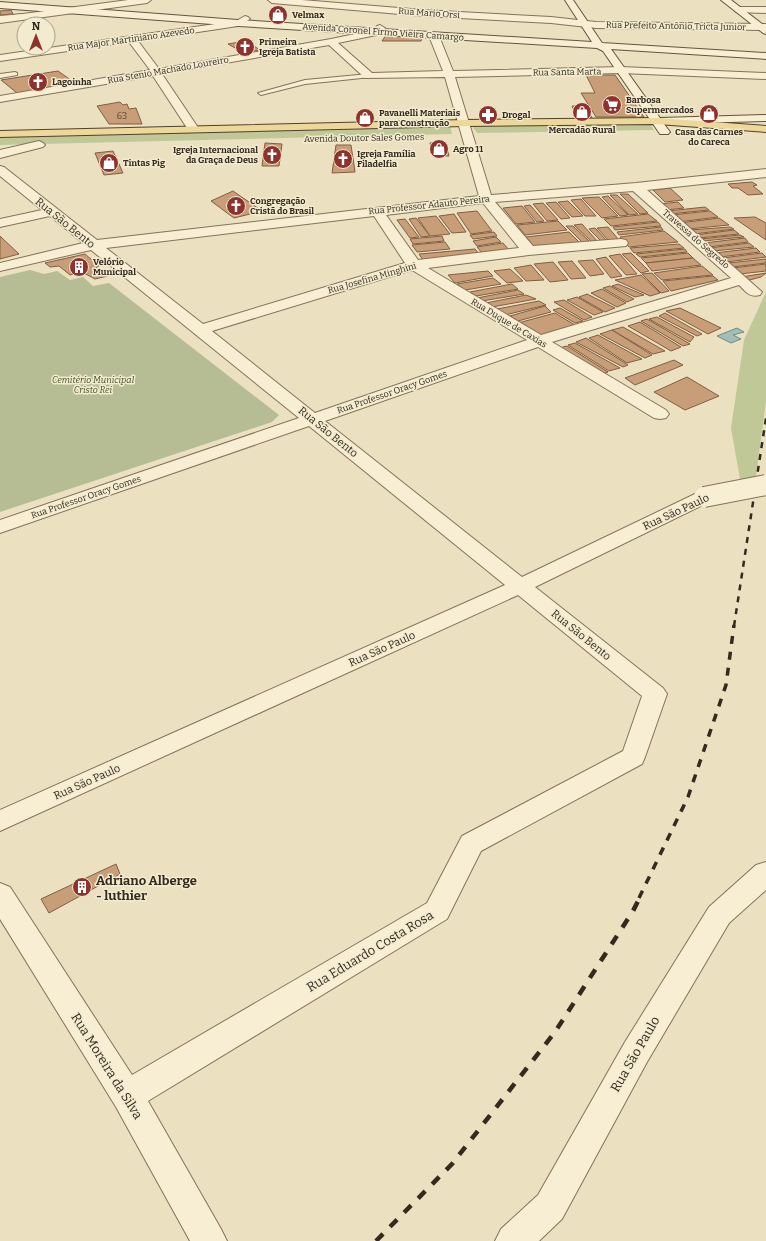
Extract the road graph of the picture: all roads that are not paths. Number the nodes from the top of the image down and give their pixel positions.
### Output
1 (53, 0) edge
2 (147, 0) edge
3 (272, 0) edge
4 (569, 0) edge
5 (580, 0) edge
6 (726, 0) edge
7 (0, 2) edge
8 (0, 5) edge
9 (44, 5) junction
10 (90, 8) junction
11 (74, 10) junction
12 (422, 10) junction
13 (739, 10) junction
14 (766, 10) edge
15 (29, 16) joint
16 (0, 17) edge
17 (16, 18) edge
18 (0, 20) edge
19 (242, 21) junction
20 (586, 24) junction
21 (596, 25) junction
22 (764, 28) edge
23 (379, 30) junction
24 (432, 33) junction
25 (132, 38) junction
26 (331, 42) junction
27 (603, 45) junction
28 (766, 53) edge
29 (766, 56) edge
30 (0, 58) edge
31 (621, 70) junction
32 (156, 72) junction
33 (15, 74) dead end
34 (449, 74) junction
35 (0, 76) edge
36 (369, 76) junction
37 (766, 76) edge
38 (261, 93) dead end
39 (0, 99) edge
40 (766, 118) edge
41 (657, 120) junction
42 (465, 123) junction
43 (751, 128) junction
44 (766, 128) edge
45 (193, 129) junction
46 (727, 130) junction
47 (664, 132) junction
48 (578, 133) dead end
49 (0, 134) edge
50 (766, 134) edge
51 (453, 136) dead end
52 (473, 136) junction
53 (43, 145) joint
54 (0, 146) edge
55 (0, 154) edge
56 (0, 170) edge
57 (766, 173) edge
58 (636, 187) junction
59 (486, 199) junction
60 (377, 211) junction
61 (52, 212) junction
62 (0, 223) edge
63 (622, 243) dead end
64 (94, 245) junction
65 (529, 251) junction
66 (414, 265) junction
67 (0, 267) edge
68 (741, 280) junction
69 (755, 292) dead end
70 (200, 330) junction
71 (539, 341) junction
72 (660, 414) dead end
73 (312, 419) junction
74 (766, 485) edge
75 (0, 527) edge
76 (520, 586) junction
77 (655, 694) joint
78 (0, 821) edge
79 (766, 873) edge
80 (0, 895) edge
81 (127, 1096) junction
82 (209, 1241) edge
83 (513, 1241) edge

1 - 9 street
2 - 10 street
3 - 12 street, Rua Mario Orsi
4 - 20 street
5 - 21 street
6 - 13 street
7 - 9 street, Avenida Coronel Firmo Vieira Camargo
8 - 11 street, Avenida Coronel Firmo Vieira Camargo
9 - 10 street, Avenida Coronel Firmo Vieira Camargo
10 - 11 street
10 - 19 street, Avenida Coronel Firmo Vieira Camargo
11 - 15 street
11 - 19 street, Avenida Coronel Firmo Vieira Camargo
12 - 20 street, Rua Mario Orsi
12 - 24 street
13 - 14 street
13 - 22 street
15 - 16 lane
17 - 18 street
19 - 23 street, Avenida Coronel Firmo Vieira Camargo
19 - 25 street, Rua Major Martiniano Azevedo
20 - 21 street, Rua Prefeito Antônio Tricta Junior
20 - 27 street
21 - 22 street, Rua Prefeito Antônio Tricta Junior
21 - 27 street
23 - 24 street, Avenida Coronel Firmo Vieira Camargo
23 - 26 street, Rua Stenio Machado Loureiro
24 - 27 street, Avenida Coronel Firmo Vieira Camargo
24 - 34 street
25 - 30 street, Rua Major Martiniano Azevedo
25 - 32 street
26 - 32 street, Rua Stenio Machado Loureiro
26 - 36 street
27 - 28 street, Avenida Coronel Firmo Vieira Camargo
27 - 29 street, Avenida Coronel Firmo Vieira Camargo
27 - 31 street
31 - 34 street, Rua Santa Marta
31 - 37 street, Rua Santa Marta
31 - 41 street
32 - 39 street, Rua Stenio Machado Loureiro
32 - 45 street
33 - 35 lane
34 - 36 street, Rua Santa Marta
34 - 42 street
36 - 38 lane
40 - 41 street, Avenida Doutor Sales Gomes
41 - 42 main road, Avenida Doutor Sales Gomes
41 - 43 main road, Avenida Doutor Sales Gomes
41 - 47 street
42 - 45 main road, Avenida Doutor Sales Gomes
42 - 52 street
43 - 44 main road
43 - 46 main road
45 - 49 main road, Avenida Doutor Sales Gomes
46 - 47 main road
46 - 50 main road
47 - 48 main road
51 - 52 main road
52 - 59 street
53 - 54 main road
53 - 55 street
56 - 61 street, Rua São Bento
57 - 58 street, Rua Professor Adauto Pereira
58 - 59 street, Rua Professor Adauto Pereira
58 - 68 street, Travessa do Segredo
59 - 60 street, Rua Professor Adauto Pereira
59 - 65 street
60 - 64 street, Rua Professor Adauto Pereira
60 - 66 street, Rua Duque de Caxias
61 - 62 street
61 - 64 street, Rua São Bento
63 - 65 street, Rua Josefina Minghini
64 - 67 street, Rua Professor Adauto Pereira
64 - 70 street, Rua São Bento
65 - 66 street, Rua Josefina Minghini
66 - 70 street, Rua Josefina Minghini
66 - 71 street, Rua Duque de Caxias
68 - 69 street, Travessa do Segredo
68 - 71 street, Rua Professor Oracy Gomes
70 - 73 street, Rua São Bento
71 - 72 street, Rua Duque de Caxias
71 - 73 street, Rua Professor Oracy Gomes
73 - 75 street, Rua Professor Oracy Gomes
73 - 76 street, Rua São Bento
74 - 76 street, Rua São Paulo, bridge
76 - 77 street, Rua São Bento
76 - 78 street, Rua São Paulo
77 - 81 street, Rua Eduardo Costa Rosa
79 - 83 street, Rua São Paulo
80 - 81 street, Rua Moreira da Silva
81 - 82 street, Rua Moreira da Silva

